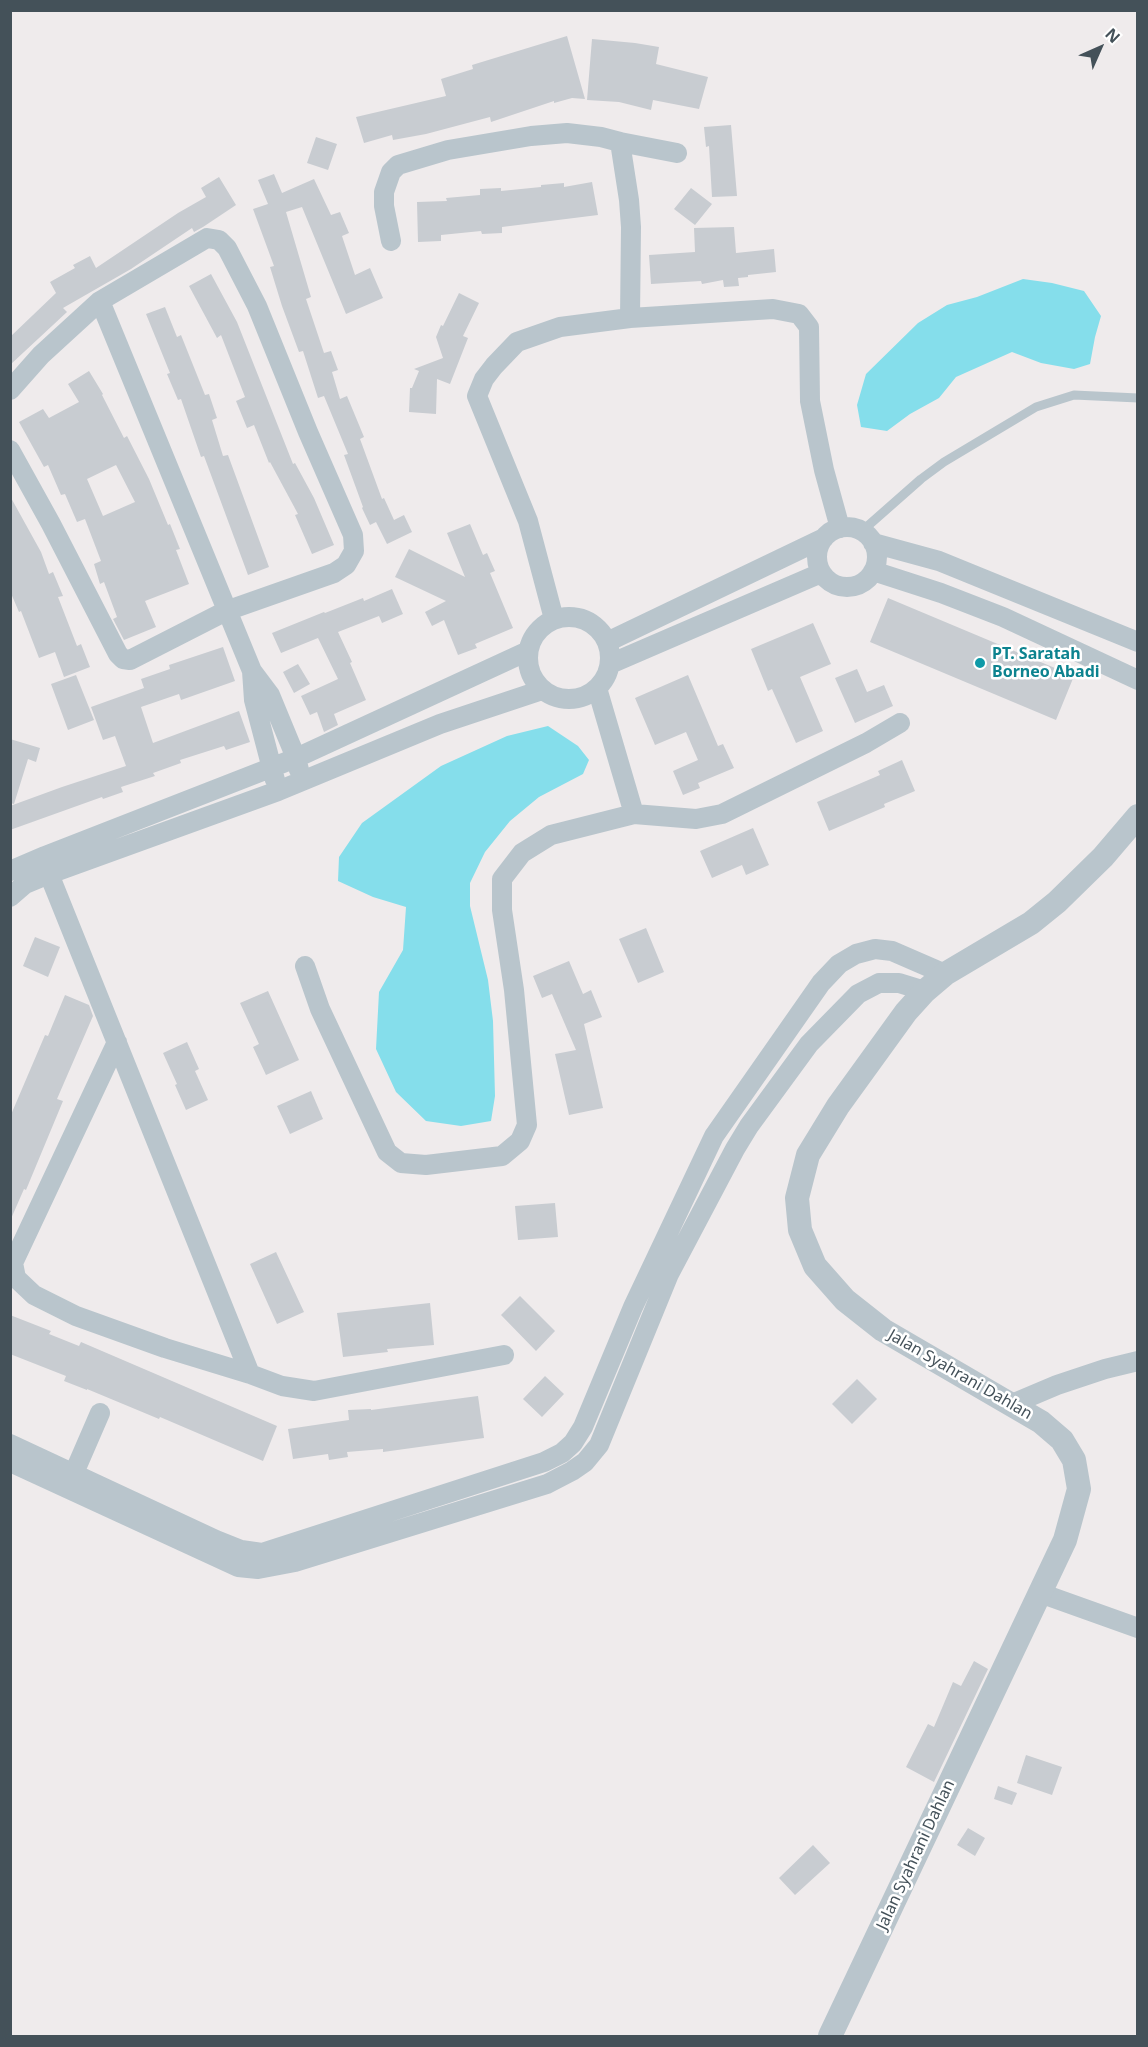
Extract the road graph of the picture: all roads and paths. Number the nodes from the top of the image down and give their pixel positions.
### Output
1 (620, 142) junction
2 (676, 153) dead end
3 (391, 242) dead end
4 (100, 301) junction
5 (630, 318) junction
6 (10, 390) edge
7 (1137, 398) edge
8 (10, 450) edge
9 (832, 533) junction
10 (867, 537) junction
11 (873, 571) junction
12 (821, 573) junction
13 (226, 610) junction
14 (554, 619) junction
15 (607, 642) junction
16 (1137, 642) edge
17 (528, 651) junction
18 (610, 664) junction
19 (252, 671) junction
20 (1137, 680) edge
21 (597, 688) junction
22 (542, 690) junction
23 (900, 723) dead end
24 (296, 758) junction
25 (270, 768) junction
26 (301, 780) junction
27 (278, 791) junction
28 (634, 814) junction
29 (1137, 816) edge
30 (10, 871) edge
31 (49, 874) junction
32 (10, 897) edge
33 (305, 966) dead end
34 (945, 975) junction
35 (925, 991) junction
36 (806, 1006) junction
37 (829, 1023) junction
38 (117, 1042) junction
39 (504, 1354) dead end
40 (1137, 1361) edge
41 (250, 1374) junction
42 (1012, 1404) junction
43 (100, 1413) dead end
44 (10, 1444) edge
45 (10, 1462) edge
46 (74, 1473) junction
47 (1040, 1593) junction
48 (1137, 1628) edge
49 (830, 2037) edge

1 - 2 street
1 - 3 street
1 - 5 street
4 - 6 street
4 - 13 street
4 - 13 street
5 - 9 street
5 - 14 street
7 - 10 lane
8 - 13 street
9 - 10 street
9 - 12 street
9 - 15 street
10 - 11 street
10 - 16 street
11 - 12 street
11 - 20 street
12 - 18 street
13 - 19 street
14 - 15 street
14 - 17 street
15 - 18 street
17 - 22 street
17 - 24 street
18 - 21 street
19 - 24 street
19 - 25 street
21 - 22 street
21 - 28 street
22 - 26 street
23 - 28 street
24 - 25 street
24 - 26 street
25 - 27 street
25 - 30 street
26 - 27 street
27 - 31 street
28 - 33 street
29 - 34 street, Jalan Syahrani Dahlan
31 - 32 street
31 - 38 street
34 - 35 street, Jalan Syahrani Dahlan
34 - 36 street
35 - 37 street
35 - 42 street, Jalan Syahrani Dahlan
36 - 37 street
36 - 46 street
37 - 45 street
38 - 41 street
38 - 41 street
39 - 41 street
40 - 42 street
42 - 47 street, Jalan Syahrani Dahlan
43 - 46 street
44 - 46 street
47 - 48 street
47 - 49 street, Jalan Syahrani Dahlan

